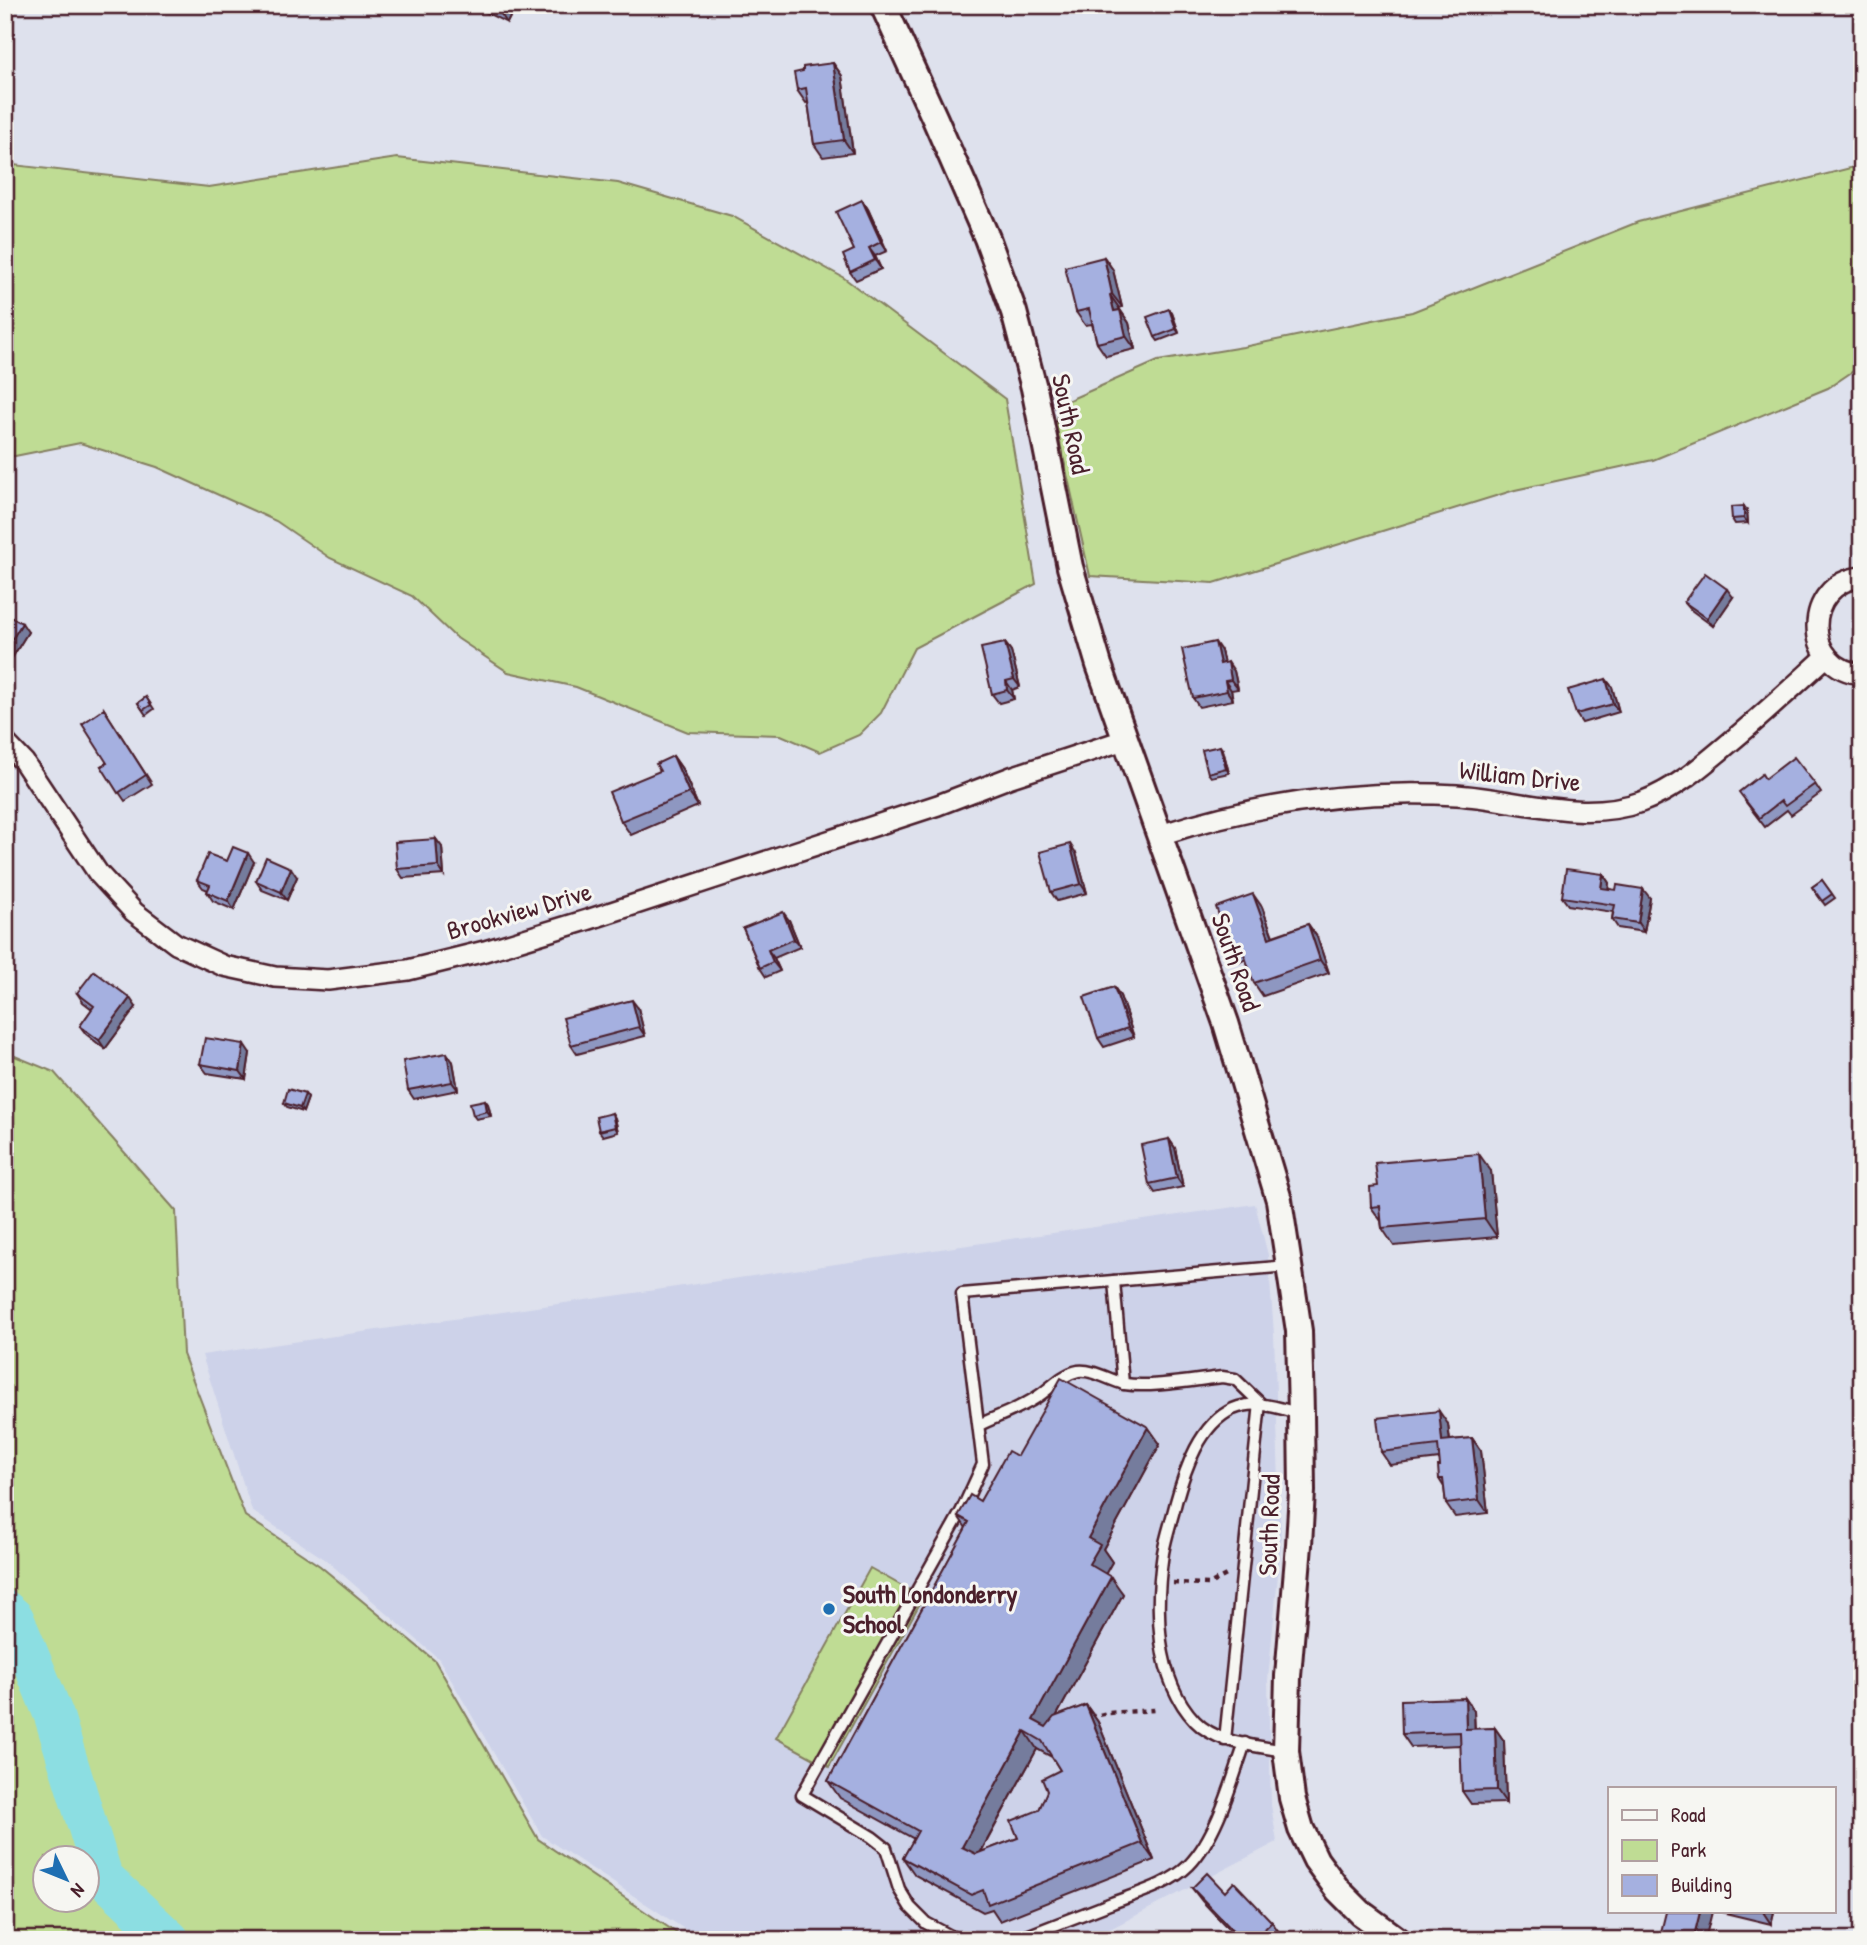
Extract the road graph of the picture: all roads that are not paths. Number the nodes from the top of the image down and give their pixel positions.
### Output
1 (883, 5) edge
2 (1862, 577) edge
3 (1827, 656) junction
4 (1862, 674) edge
5 (1124, 740) junction
6 (5, 742) edge
7 (1160, 835) junction
8 (1289, 1266) junction
9 (1114, 1281) junction
10 (1123, 1384) junction
11 (1259, 1403) junction
12 (1301, 1414) junction
13 (979, 1425) junction
14 (1225, 1740) junction
15 (1245, 1743) junction
16 (1286, 1751) junction
17 (958, 1940) edge
18 (1017, 1940) edge
19 (1398, 1940) edge

1 - 5 street, South Road
2 - 3 street
3 - 4 street
3 - 7 street, William Drive
5 - 6 street, Brookview Drive
5 - 7 street, South Road
7 - 8 street, South Road
8 - 9 lane
8 - 12 street, South Road
9 - 10 lane
9 - 13 lane
10 - 11 lane
10 - 13 lane
11 - 12 lane
11 - 14 lane
11 - 14 lane
12 - 16 street, South Road
13 - 17 lane
14 - 15 lane
15 - 16 lane
15 - 18 lane
16 - 19 street, South Road

